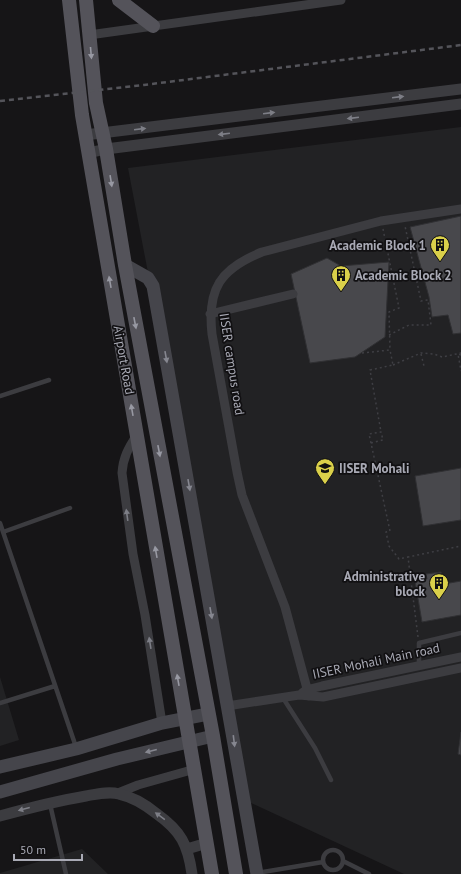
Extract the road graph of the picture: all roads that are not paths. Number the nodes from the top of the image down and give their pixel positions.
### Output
1 (69, 0) edge
2 (86, 0) edge
3 (119, 0) edge
4 (341, 0) edge
5 (153, 26) junction
6 (89, 35) junction
7 (461, 89) edge
8 (461, 104) edge
9 (102, 133) junction
10 (85, 135) junction
11 (106, 149) junction
12 (88, 153) junction
13 (461, 209) edge
14 (124, 265) junction
15 (293, 294) dead end
16 (210, 314) junction
17 (49, 380) dead end
18 (0, 396) edge
19 (137, 435) junction
20 (70, 508) dead end
21 (0, 523) edge
22 (3, 532) junction
23 (461, 633) edge
24 (461, 657) edge
25 (420, 665) junction
26 (461, 668) edge
27 (55, 686) junction
28 (305, 694) junction
29 (283, 698) junction
30 (0, 703) edge
31 (228, 706) junction
32 (208, 714) junction
33 (184, 719) junction
34 (162, 722) junction
35 (213, 736) junction
36 (189, 741) junction
37 (76, 749) junction
38 (0, 767) edge
39 (195, 769) junction
40 (331, 780) dead end
41 (0, 792) edge
42 (118, 793) junction
43 (50, 802) junction
44 (0, 816) edge
45 (207, 843) junction
46 (187, 849) junction
47 (343, 861) junction
48 (323, 862) junction
49 (330, 872) edge
50 (256, 873) edge
51 (66, 874) edge
52 (192, 874) edge
53 (212, 874) edge
54 (236, 874) edge
55 (369, 874) edge

1 - 10 main road, Airport Road
2 - 6 main road
3 - 5 main road
4 - 5 street
5 - 6 street
6 -> 9 main road
9 -> 7 street
8 -> 11 street
9 - 10 street
9 - 11 main road
10 - 12 main road, Airport Road
11 - 12 street
11 -> 14 main road
19 -> 12 main road, Airport Road
13 - 16 street, IISER campus road
14 -> 31 main road
14 -> 32 main road
15 - 16 street
16 - 28 street, IISER campus road
17 - 18 lane
33 -> 19 main road, Airport Road
34 -> 19 street
20 - 22 lane
21 - 22 lane
22 - 27 lane
23 - 25 lane
24 - 25 street, IISER Mohali Main road
25 - 28 street, IISER Mohali Main road
26 - 28 street
27 - 30 lane
27 - 37 lane
28 - 29 street
29 - 31 street
29 - 40 lane
31 -> 50 main road
32 - 33 main road
32 - 35 main road
33 - 34 main road
33 - 36 main road, Airport Road
34 - 37 main road
35 - 36 main road
35 - 54 main road
36 - 39 main road, Airport Road
36 -> 41 main road
37 - 38 main road
39 - 42 street
39 - 45 main road, Airport Road
42 - 43 street
46 -> 42 street
43 -> 44 street
43 - 51 lane
45 - 46 street
45 - 53 main road, Airport Road
46 - 52 street
47 - 48 lane
47 - 49 lane
47 - 55 lane
48 - 49 lane
48 - 50 lane

